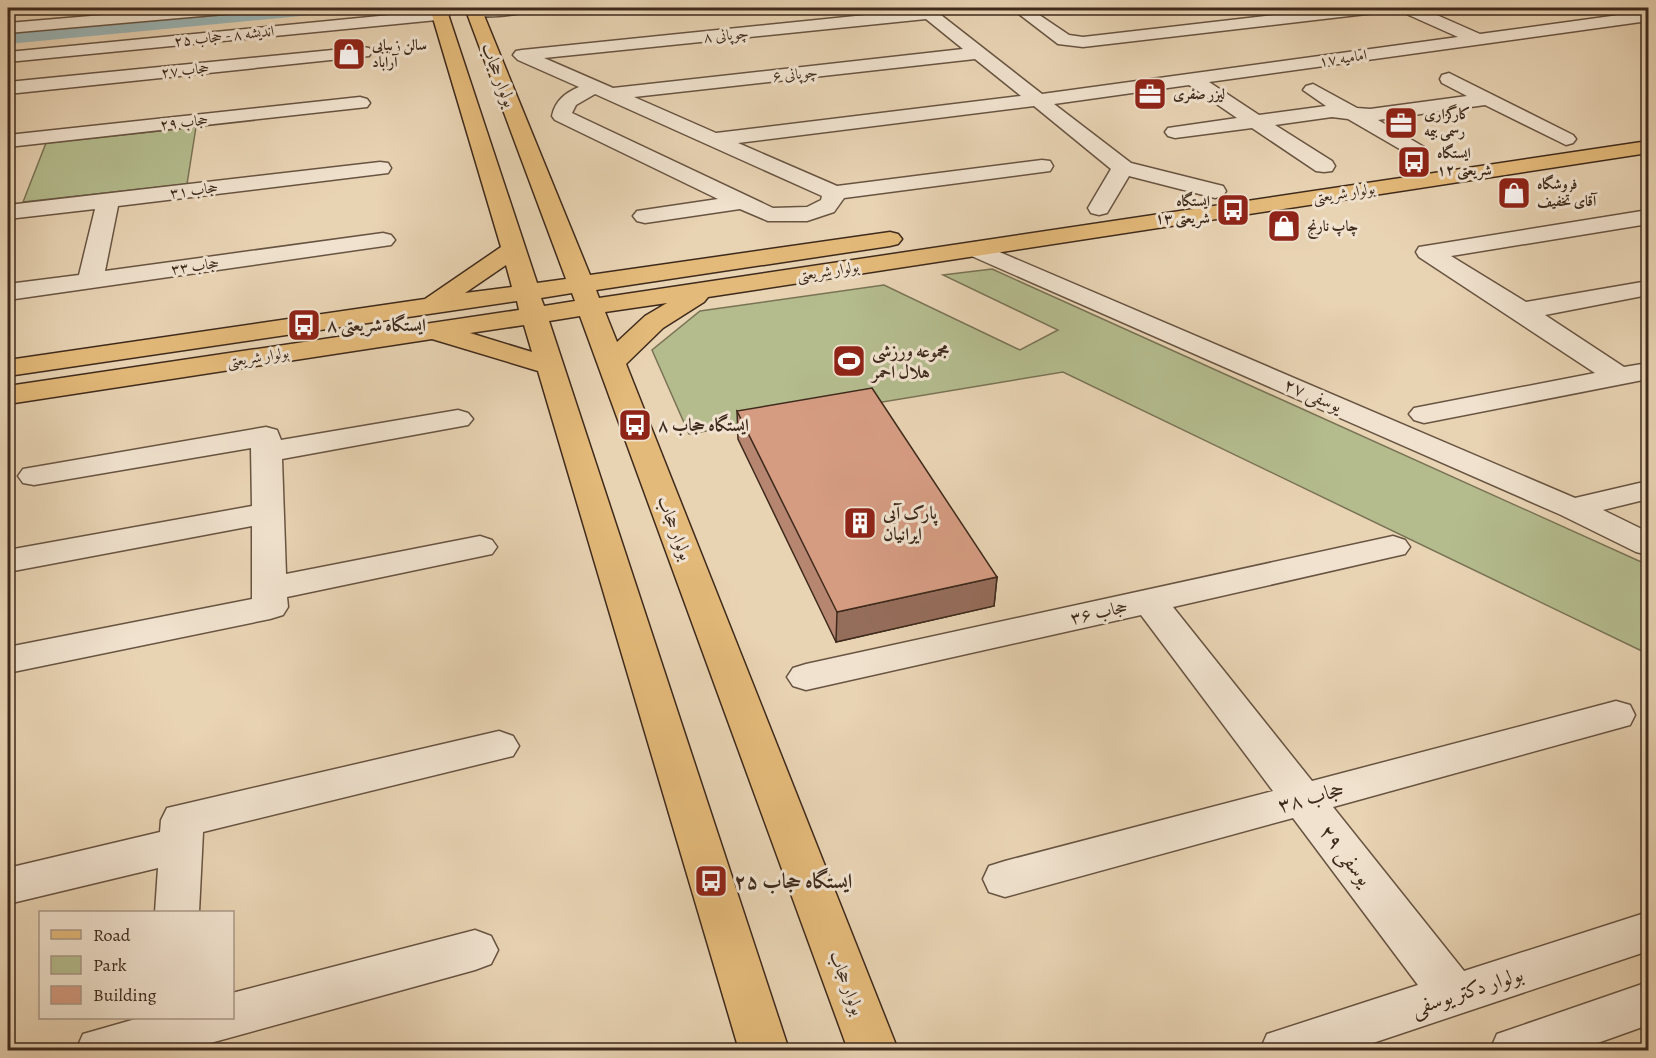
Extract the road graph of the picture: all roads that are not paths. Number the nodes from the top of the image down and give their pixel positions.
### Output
1 (236, 8) edge
2 (522, 8) edge
3 (1020, 8) edge
4 (1375, 8) edge
5 (1408, 8) edge
6 (474, 10) edge
7 (439, 11) edge
8 (926, 11) edge
9 (1648, 16) edge
10 (8, 28) edge
11 (1479, 40) junction
12 (363, 52) dead end
13 (979, 53) junction
14 (8, 57) edge
15 (154, 73) junction
16 (1449, 79) dead end
17 (1197, 83) dead end
18 (8, 88) edge
19 (1313, 90) dead end
20 (603, 91) junction
21 (1488, 99) junction
22 (1038, 100) junction
23 (360, 103) dead end
24 (1354, 113) junction
25 (1254, 121) junction
26 (143, 127) junction
27 (1648, 127) edge
28 (1175, 132) dead end
29 (1566, 139) junction
30 (713, 140) junction
31 (8, 141) edge
32 (1648, 147) edge
33 (1417, 151) dead end
34 (1042, 166) dead end
35 (1324, 166) dead end
36 (380, 168) dead end
37 (1124, 168) junction
38 (1215, 191) junction
39 (834, 193) junction
40 (108, 200) junction
41 (1145, 201) dead end
42 (743, 202) junction
43 (1122, 205) dead end
44 (1099, 208) junction
45 (1075, 211) dead end
46 (8, 212) edge
47 (645, 216) dead end
48 (1648, 217) edge
49 (912, 235) dead end
50 (383, 240) dead end
51 (513, 249) junction
52 (976, 249) junction
53 (587, 255) junction
54 (659, 273) junction
55 (90, 281) junction
56 (1648, 288) edge
57 (706, 290) junction
58 (8, 292) edge
59 (586, 296) junction
60 (531, 304) junction
61 (1522, 311) junction
62 (431, 319) junction
63 (611, 363) junction
64 (550, 366) junction
65 (8, 368) edge
66 (1648, 371) edge
67 (1620, 376) junction
68 (8, 395) edge
69 (1424, 414) dead end
70 (458, 419) dead end
71 (267, 452) junction
72 (34, 476) dead end
73 (1648, 490) edge
74 (1572, 508) junction
75 (268, 513) junction
76 (1648, 545) edge
77 (480, 547) dead end
78 (1393, 547) dead end
79 (8, 561) edge
80 (270, 589) junction
81 (1149, 601) junction
82 (8, 660) edge
83 (806, 677) dead end
84 (1616, 715) dead end
85 (499, 746) dead end
86 (1302, 799) junction
87 (181, 832) junction
88 (1005, 879) dead end
89 (8, 886) edge
90 (177, 911) edge
91 (1648, 932) edge
92 (475, 950) dead end
93 (1454, 995) junction
94 (1645, 1011) edge
95 (234, 1014) edge
96 (211, 1019) edge
97 (171, 1025) edge
98 (101, 1050) edge
99 (764, 1050) edge
100 (873, 1050) edge
101 (1285, 1050) edge
102 (1515, 1050) edge

1 - 10 street, اندیشه ۸ - حجاب ۲۵
2 - 6 street
3 - 4 street
5 - 11 street
6 - 53 main road, بولوار حجاب
7 - 14 street, اندیشه ۸ - حجاب ۲۵
7 - 51 main road, بولوار حجاب
8 - 13 street
8 - 20 street, چوپانی ۸
9 - 11 street, امامیه ۱۷
11 - 22 street, امامیه ۱۷
12 - 15 street, حجاب ۲۷
13 - 20 street, چوپانی ۶
13 - 22 street
15 - 18 street, حجاب ۲۷
15 - 26 street
16 - 21 street
17 - 25 street
19 - 24 street
20 - 30 street
20 - 42 street
21 - 24 street
21 - 29 street
22 - 30 street, امامیه ۱۷
22 - 37 street
23 - 26 street, حجاب ۲۹
24 - 25 street
24 - 33 street
25 - 28 street
25 - 35 street
26 - 31 street, حجاب ۲۹
27 - 29 main road, بولوار شریعتی
29 - 38 main road, بولوار شریعتی
30 - 39 street
32 - 52 main road, بولوار شریعتی
34 - 39 street
36 - 40 street, حجاب ۳۱
37 - 38 street
37 - 44 street
38 - 41 main road, بولوار شریعتی
39 - 42 street
40 - 46 street, حجاب ۳۱
40 - 55 street
42 - 47 street
43 - 44 main road
44 - 45 main road
48 - 61 street
49 - 54 main road, بولوار شریعتی
50 - 55 street, حجاب ۳۳
51 - 60 main road, بولوار حجاب
51 - 62 main road
52 - 57 main road, بولوار شریعتی
52 - 74 street, یوسفی ۲۷
53 - 54 main road
53 - 59 main road, بولوار حجاب
54 - 59 main road, بولوار شریعتی
55 - 58 street, حجاب ۳۳
56 - 61 street
57 - 59 main road, بولوار شریعتی
57 - 63 main road
59 - 60 main road, بولوار شریعتی
59 - 63 main road, بولوار حجاب
60 - 62 main road, بولوار شریعتی
60 - 64 main road, بولوار حجاب
61 - 67 street
62 - 64 main road
62 - 65 main road, بولوار شریعتی
62 - 68 main road, بولوار شریعتی
63 - 100 main road, بولوار حجاب
64 - 99 main road, بولوار حجاب
66 - 67 street
67 - 69 street
70 - 71 street
71 - 72 street
71 - 75 street
73 - 74 street
74 - 76 street, یوسفی ۲۷
75 - 79 street
75 - 80 street
77 - 80 street
78 - 81 street, حجاب ۳۶
80 - 82 street
81 - 83 street, حجاب ۳۶
81 - 86 street, یوسفی ۲۹
84 - 86 street, حجاب ۳۸
85 - 87 street
86 - 88 street, حجاب ۳۸
86 - 93 street, یوسفی ۲۹
87 - 89 street
87 - 90 street
91 - 93 street, بولوار دکتر یوسفی
92 - 95 street
93 - 101 street, بولوار دکتر یوسفی
94 - 102 street
96 - 97 street
97 - 98 street

